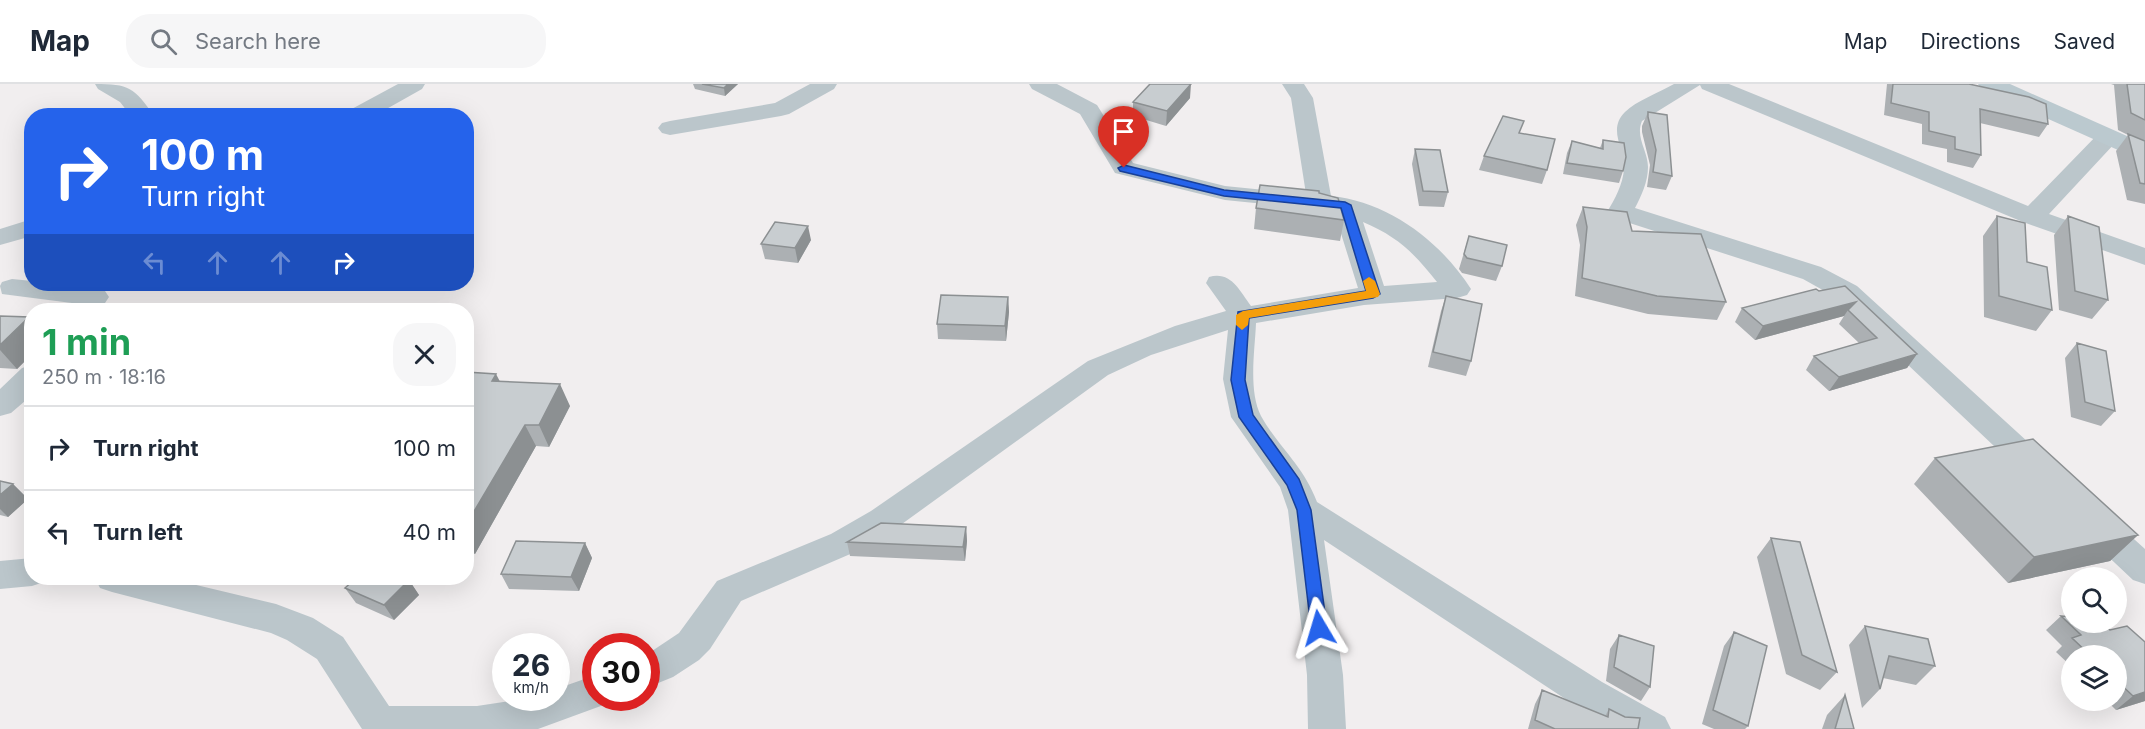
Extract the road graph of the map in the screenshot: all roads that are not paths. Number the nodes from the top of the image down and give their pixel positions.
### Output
1 (106, 84) edge
2 (414, 84) edge
3 (826, 84) edge
4 (1040, 84) edge
5 (1293, 84) edge
6 (1690, 84) edge
7 (1710, 84) edge
8 (1990, 84) edge
9 (136, 108) edge
10 (370, 108) edge
11 (670, 128) dead end
12 (2108, 137) junction
13 (2145, 154) edge
14 (1320, 203) junction
15 (1345, 205) junction
16 (2032, 217) junction
17 (24, 230) edge
18 (0, 237) edge
19 (2145, 257) edge
20 (1219, 283) dead end
21 (54, 291) edge
22 (1373, 294) junction
23 (94, 297) edge
24 (1243, 315) junction
25 (24, 384) edge
26 (0, 405) edge
27 (1304, 510) junction
28 (2145, 570) edge
29 (24, 573) edge
30 (0, 575) edge
31 (140, 585) edge
32 (660, 667) edge
33 (582, 696) edge
34 (517, 725) edge
35 (377, 726) edge
36 (1327, 729) edge
37 (1652, 729) edge

1 - 9 street
2 - 10 street
3 - 11 street
4 - 14 street
5 - 14 street
6 - 28 street
7 - 16 street
8 - 12 street
12 - 13 street
12 - 16 street
14 - 15 street
15 - 22 street
15 - 22 street
16 - 19 street
17 - 18 street
20 - 24 street
21 - 23 street
22 - 24 street
24 - 27 street
24 - 32 street
25 - 26 street
27 - 36 street
27 - 37 street
29 - 30 street
31 - 35 street
33 - 34 street
34 - 35 street

